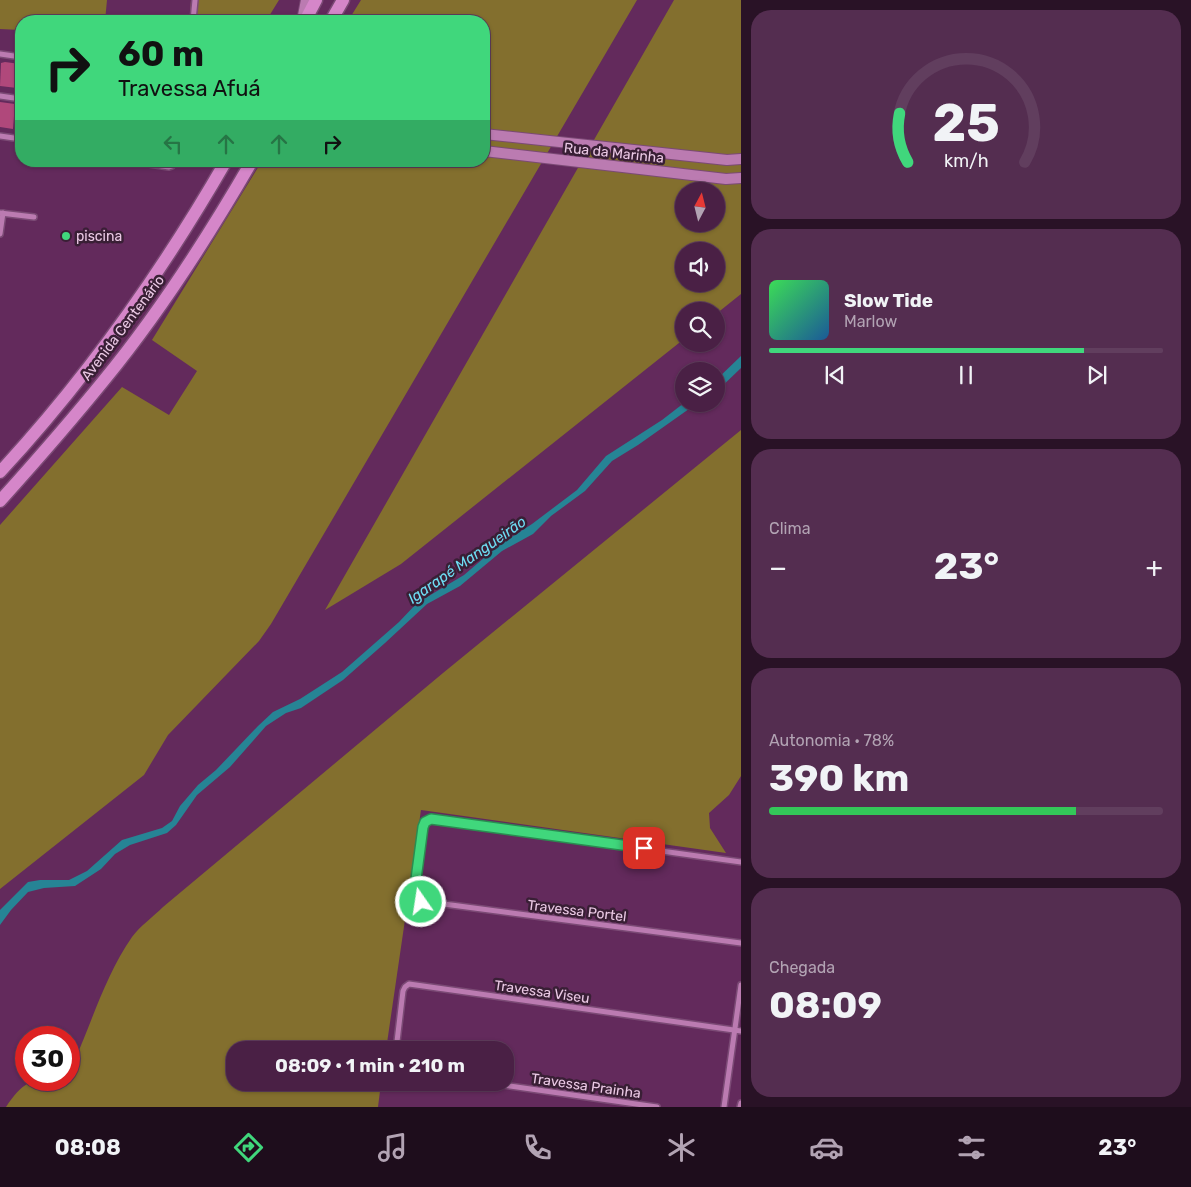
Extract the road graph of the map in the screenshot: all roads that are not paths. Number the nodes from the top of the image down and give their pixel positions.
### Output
1 (195, 0) edge
2 (306, 0) edge
3 (316, 0) edge
4 (343, 0) edge
5 (193, 15) edge
6 (305, 15) edge
7 (307, 15) edge
8 (334, 15) edge
9 (0, 54) edge
10 (15, 56) edge
11 (0, 96) edge
12 (15, 99) edge
13 (490, 135) edge
14 (0, 136) edge
15 (15, 138) edge
16 (490, 152) edge
17 (741, 159) edge
18 (222, 167) edge
19 (248, 167) edge
20 (741, 178) edge
21 (1, 213) edge
22 (34, 217) dead end
23 (0, 234) edge
24 (0, 472) edge
25 (0, 501) edge
26 (741, 862) edge
27 (741, 944) edge
28 (741, 985) edge
29 (738, 1030) edge
30 (397, 1041) edge
31 (514, 1087) edge
32 (741, 1103) edge
33 (657, 1107) edge
34 (724, 1107) edge
35 (740, 1107) edge

1 - 5 street
2 - 6 main road
3 - 7 main road
4 - 8 main road
9 - 10 street
11 - 12 street
13 - 17 main road, Rua da Marinha
14 - 15 street
16 - 20 main road, Rua da Marinha
18 - 24 main road, Avenida Centenário
19 - 25 main road, Avenida Centenário
21 - 22 street
21 - 23 street
26 - 27 street, Travessa Portel
28 - 29 street
29 - 30 street, Travessa Viseu
29 - 34 street
31 - 33 street, Travessa Prainha
32 - 35 street

